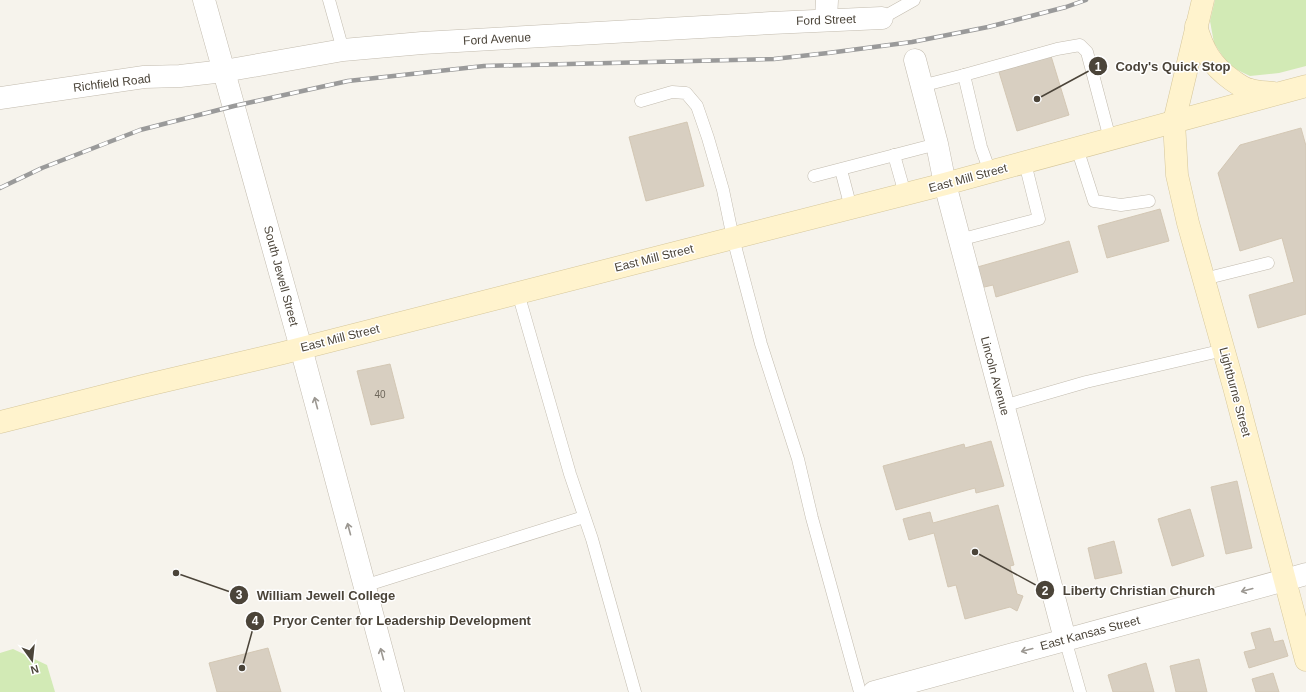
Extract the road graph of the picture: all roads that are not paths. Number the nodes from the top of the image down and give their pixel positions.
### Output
1 (204, 0) edge
2 (329, 0) edge
3 (914, 0) edge
4 (1203, 0) edge
5 (827, 10) edge
6 (882, 18) joint
7 (771, 22) joint
8 (1196, 26) junction
9 (342, 50) junction
10 (915, 60) dead end
11 (224, 71) junction
12 (964, 75) junction
13 (921, 86) junction
14 (1306, 86) edge
15 (1278, 94) junction
16 (0, 98) edge
17 (641, 101) dead end
18 (1174, 122) junction
19 (1110, 139) junction
20 (937, 144) junction
21 (1077, 148) junction
22 (894, 155) junction
23 (1025, 163) junction
24 (841, 170) junction
25 (990, 172) junction
26 (814, 176) dead end
27 (944, 184) junction
28 (905, 194) junction
29 (1149, 201) dead end
30 (851, 208) junction
31 (733, 238) junction
32 (959, 240) junction
33 (1268, 263) dead end
34 (1204, 279) junction
35 (518, 293) junction
36 (301, 348) junction
37 (1224, 350) junction
38 (1003, 406) junction
39 (0, 422) edge
40 (584, 517) junction
41 (1306, 574) edge
42 (1284, 580) junction
43 (364, 586) junction
44 (1065, 639) junction
45 (1306, 660) edge
46 (393, 692) edge
47 (635, 692) edge
48 (860, 692) edge
49 (874, 692) edge
50 (1080, 692) edge

1 - 11 street, South Jewell Street
2 - 9 lane
3 - 6 lane
4 - 8 main road, Lightburne Street
5 - 6 street, Ford Street
5 - 7 street, Ford Street
7 - 9 street, Ford Avenue
8 - 15 main road
8 - 18 main road, Lightburne Street
9 - 11 street, Ford Avenue
10 - 13 street, Lincoln Avenue
11 - 16 street, Richfield Road
11 - 36 street, South Jewell Street
12 - 13 lane
12 - 19 lane
12 - 25 lane
13 - 20 street, Lincoln Avenue
14 - 15 main road, East Mill Street
15 - 18 main road, East Mill Street
17 - 31 lane
18 - 19 main road, East Mill Street
18 - 34 main road, Lightburne Street
19 - 21 main road, East Mill Street
20 - 22 lane
20 - 27 street, Lincoln Avenue
21 - 23 main road, East Mill Street
21 - 29 lane
22 - 24 lane
22 - 28 lane
23 - 25 main road, East Mill Street
23 - 32 lane
24 - 26 lane
24 - 30 lane
25 - 27 main road, East Mill Street
27 - 28 main road, East Mill Street
27 - 32 street, Lincoln Avenue
28 - 30 main road, East Mill Street
30 - 31 main road, East Mill Street
31 - 35 main road, East Mill Street
31 - 48 lane
32 - 38 street, Lincoln Avenue
33 - 34 lane
34 - 37 main road, Lightburne Street
35 - 36 main road, East Mill Street
35 - 40 lane
36 - 39 main road, East Mill Street
43 -> 36 street, South Jewell Street
37 - 38 lane
37 - 42 main road, Lightburne Street
38 - 44 street, Lincoln Avenue
40 - 43 lane
40 - 47 lane
41 - 42 street, East Kansas Street
42 -> 44 street, East Kansas Street
42 - 45 main road, Lightburne Street
46 -> 43 street, South Jewell Street
44 -> 49 street, East Kansas Street
44 - 50 lane, Lincoln Avenue

